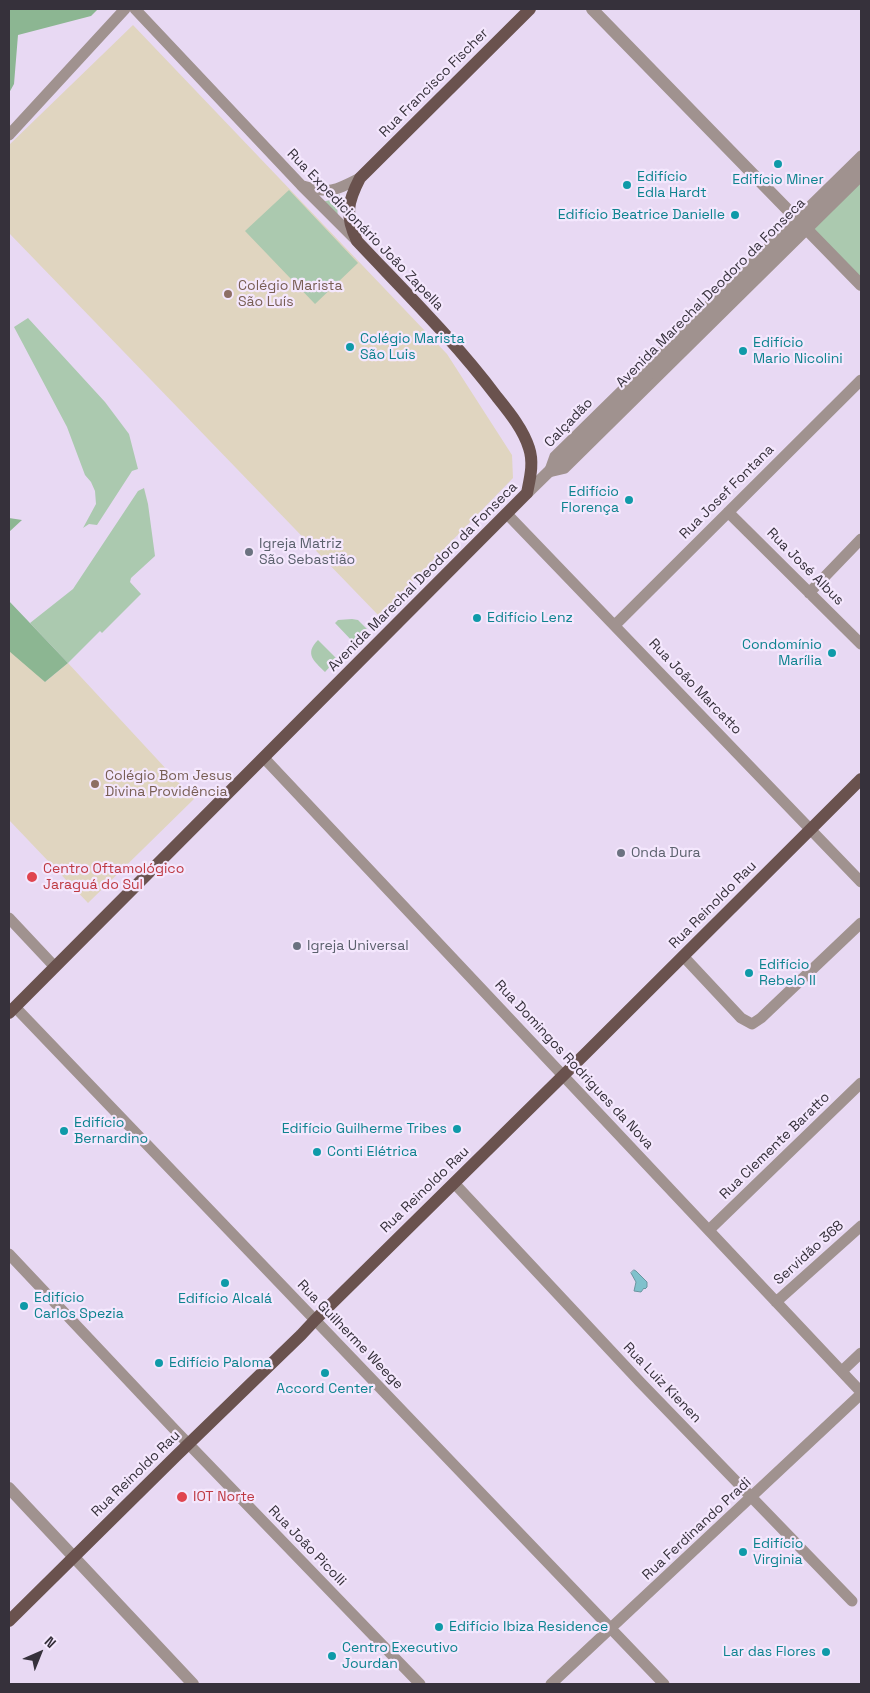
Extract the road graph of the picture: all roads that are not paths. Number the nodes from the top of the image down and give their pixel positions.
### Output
1 (125, 9) edge
2 (135, 9) edge
3 (530, 9) edge
4 (592, 9) edge
5 (9, 135) edge
6 (861, 155) edge
7 (861, 166) edge
8 (861, 176) edge
9 (360, 178) junction
10 (301, 185) junction
11 (802, 224) junction
12 (357, 241) junction
13 (861, 285) edge
14 (861, 380) edge
15 (527, 493) junction
16 (728, 512) junction
17 (507, 514) junction
18 (861, 539) edge
19 (809, 593) junction
20 (615, 624) junction
21 (861, 644) edge
22 (264, 758) junction
23 (861, 779) edge
24 (810, 829) junction
25 (861, 882) edge
26 (9, 918) edge
27 (861, 923) edge
28 (683, 956) junction
29 (55, 967) junction
30 (12, 1010) edge
31 (563, 1076) junction
32 (861, 1083) edge
33 (454, 1183) junction
34 (861, 1226) edge
35 (709, 1230) junction
36 (9, 1254) edge
37 (776, 1302) junction
38 (315, 1320) junction
39 (861, 1353) edge
40 (842, 1371) junction
41 (861, 1393) edge
42 (188, 1444) junction
43 (9, 1488) edge
44 (752, 1498) junction
45 (74, 1556) junction
46 (852, 1601) dead end
47 (9, 1621) edge
48 (611, 1629) junction
49 (193, 1684) edge
50 (420, 1684) edge
51 (551, 1684) edge
52 (664, 1684) edge

1 - 5 street
2 - 10 street, Rua Expedicionário João Zapella
3 - 9 main road, Rua Francisco Fischer
4 - 11 street
6 - 11 street
7 - 11 street, Avenida Marechal Deodoro da Fonseca
8 - 11 street
9 - 10 street, Rua Francisco Fischer
9 - 12 main road, Rua Francisco Fischer
10 - 12 street, Rua Expedicionário João Zapella
11 - 13 street
11 - 15 street, Avenida Marechal Deodoro da Fonseca
12 - 15 main road, Rua Expedicionário João Zapella
14 - 16 street, Rua Josef Fontana
15 - 17 main road, Avenida Marechal Deodoro da Fonseca
16 - 19 street, Rua José Albus
16 - 20 street, Rua Josef Fontana
17 - 20 street, Rua João Marcatto
17 - 22 main road, Avenida Marechal Deodoro da Fonseca
18 - 19 street
19 - 21 street, Rua José Albus
20 - 24 street, Rua João Marcatto
22 - 29 main road, Avenida Marechal Deodoro da Fonseca
22 - 31 street, Rua Domingos Rodrigues da Nova
23 - 24 main road, Rua Reinoldo Rau
24 - 25 street, Rua João Marcatto
24 - 28 main road, Rua Reinoldo Rau
26 - 29 street
27 - 28 street
28 - 31 main road, Rua Reinoldo Rau
29 - 30 main road, Avenida Marechal Deodoro da Fonseca
30 - 38 street, Rua Guilherme Weege
31 - 33 main road, Rua Reinoldo Rau
31 - 35 street, Rua Domingos Rodrigues da Nova
32 - 35 street, Rua Clemente Baratto
33 - 38 main road, Rua Reinoldo Rau
33 - 44 street, Rua Luiz Kienen
34 - 37 street, Servidão 368
35 - 37 street, Rua Domingos Rodrigues da Nova
36 - 42 street, Rua João Picolli
37 - 40 street, Rua Domingos Rodrigues da Nova
38 - 42 main road, Rua Reinoldo Rau
38 - 48 street, Rua Guilherme Weege
39 - 40 street
40 - 41 street, Rua Domingos Rodrigues da Nova
41 - 44 street, Rua Ferdinando Pradi
42 - 45 main road, Rua Reinoldo Rau
42 - 50 street, Rua João Picolli
43 - 45 street
44 - 46 street, Rua Luiz Kienen
44 - 48 street, Rua Ferdinando Pradi
45 - 47 main road, Rua Reinoldo Rau
45 - 49 street
48 - 51 street, Rua Ferdinando Pradi
48 - 52 street, Rua Guilherme Weege

